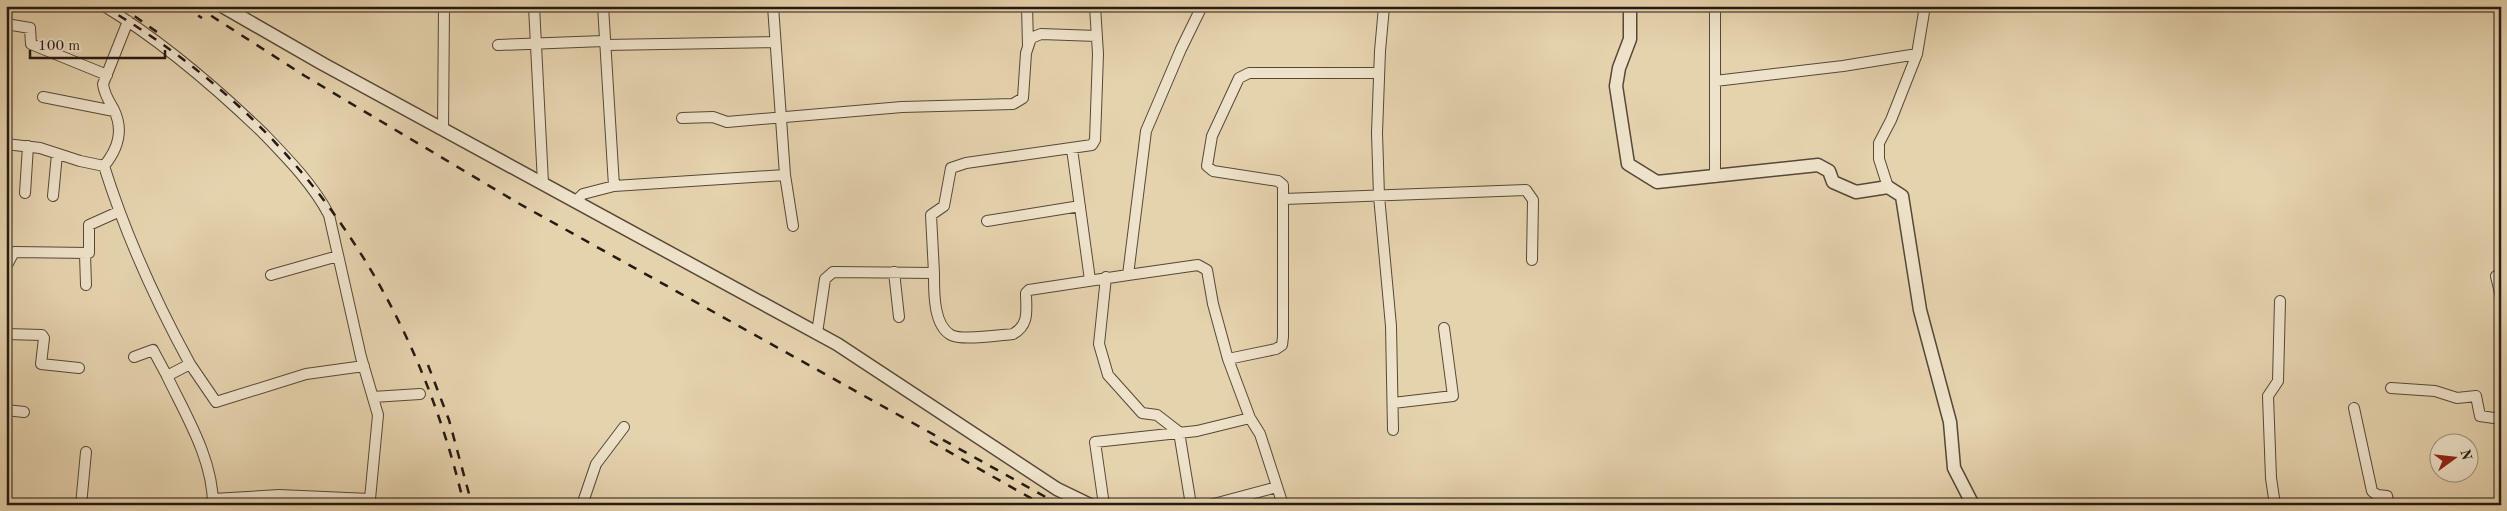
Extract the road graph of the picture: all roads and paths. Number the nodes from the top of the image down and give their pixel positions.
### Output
1 (104, 6) edge
2 (222, 6) edge
3 (444, 6) edge
4 (534, 6) edge
5 (603, 6) edge
6 (772, 6) edge
7 (1027, 6) edge
8 (1095, 6) edge
9 (1202, 6) edge
10 (1361, 6) edge
11 (1630, 6) edge
12 (1715, 6) edge
13 (1925, 6) edge
14 (1388, 7) edge
15 (128, 21) junction
16 (6, 24) edge
17 (1097, 36) junction
18 (775, 42) junction
19 (605, 43) junction
20 (535, 44) junction
21 (498, 45) dead end
22 (1028, 45) junction
23 (1917, 54) junction
24 (1379, 73) junction
25 (107, 75) junction
26 (1715, 81) junction
27 (43, 97) dead end
28 (114, 111) junction
29 (780, 116) junction
30 (682, 118) dead end
31 (443, 129) junction
32 (6, 144) edge
33 (28, 146) junction
34 (1072, 149) junction
35 (58, 154) junction
36 (104, 166) junction
37 (784, 175) junction
38 (1715, 177) junction
39 (543, 183) junction
40 (614, 186) junction
41 (1888, 187) junction
42 (25, 193) dead end
43 (53, 196) dead end
44 (1379, 196) junction
45 (1284, 199) junction
46 (576, 201) junction
47 (1080, 206) junction
48 (118, 212) junction
49 (987, 221) dead end
50 (793, 226) dead end
51 (85, 254) junction
52 (338, 256) junction
53 (1532, 260) dead end
54 (6, 267) edge
55 (894, 272) junction
56 (934, 273) junction
57 (1128, 275) junction
58 (271, 276) dead end
59 (2496, 276) dead end
60 (1106, 277) junction
61 (1090, 280) junction
62 (86, 285) dead end
63 (2501, 297) edge
64 (2280, 301) dead end
65 (900, 317) dead end
66 (1444, 328) dead end
67 (817, 333) junction
68 (6, 334) edge
69 (134, 357) dead end
70 (1228, 359) junction
71 (190, 364) junction
72 (364, 366) junction
73 (79, 368) dead end
74 (167, 376) junction
75 (2391, 388) dead end
76 (420, 394) dead end
77 (373, 397) junction
78 (1393, 403) junction
79 (2354, 408) dead end
80 (6, 410) edge
81 (24, 412) dead end
82 (1250, 418) junction
83 (2501, 419) edge
84 (624, 427) dead end
85 (1393, 430) dead end
86 (1179, 432) junction
87 (86, 452) dead end
88 (1277, 487) junction
89 (289, 500) edge
90 (213, 502) edge
91 (369, 502) edge
92 (81, 505) edge
93 (582, 505) edge
94 (1090, 505) edge
95 (1104, 505) edge
96 (1191, 505) edge
97 (1210, 505) edge
98 (1284, 505) edge
99 (1973, 505) edge
100 (2275, 505) edge
101 (2389, 505) edge

1 - 15 street
2 - 31 street
3 - 31 street
4 - 20 street
5 - 19 street
6 - 18 street
7 - 22 street
8 - 17 street
9 - 57 street
10 - 14 street
11 - 38 street
12 - 26 street
13 - 23 street
14 - 24 street
15 - 25 street
15 - 52 street
16 - 25 street
17 - 22 street
17 - 34 street
18 - 19 street
18 - 29 street
19 - 20 street
19 - 40 street
20 - 21 street
20 - 39 street
22 - 29 street
23 - 26 street
23 - 41 street
24 - 44 street
24 - 45 street
25 - 28 street
26 - 38 street
27 - 28 street
28 - 36 street
29 - 30 street
29 - 37 street
31 - 39 street
32 - 33 street
33 - 35 street
33 - 42 street
34 - 47 street
34 - 56 street
35 - 36 street
35 - 43 street
36 - 48 street
37 - 40 street
37 - 50 street
38 - 41 street
39 - 46 street
40 - 46 street
41 - 99 street
44 - 45 street
44 - 53 street
44 - 78 street
45 - 70 street
46 - 67 street
47 - 49 street
47 - 61 street
48 - 51 street
48 - 71 street
51 - 54 street
51 - 62 street
52 - 58 street
52 - 72 street
55 - 56 street
55 - 65 street
55 - 67 street
56 - 61 street
57 - 60 street
57 - 70 street
59 - 63 street
60 - 61 street
60 - 86 street
64 - 100 street
66 - 78 street
67 - 94 street
68 - 73 street
69 - 74 street
70 - 82 street
71 - 72 street
71 - 74 street
72 - 77 street
74 - 90 street
75 - 83 street
76 - 77 street
77 - 91 street
78 - 85 street
79 - 101 street
80 - 81 street
82 - 86 street
82 - 88 street
84 - 93 street
86 - 95 street
86 - 96 street
87 - 92 street
88 - 97 street
88 - 98 street
89 - 90 street
89 - 91 street

